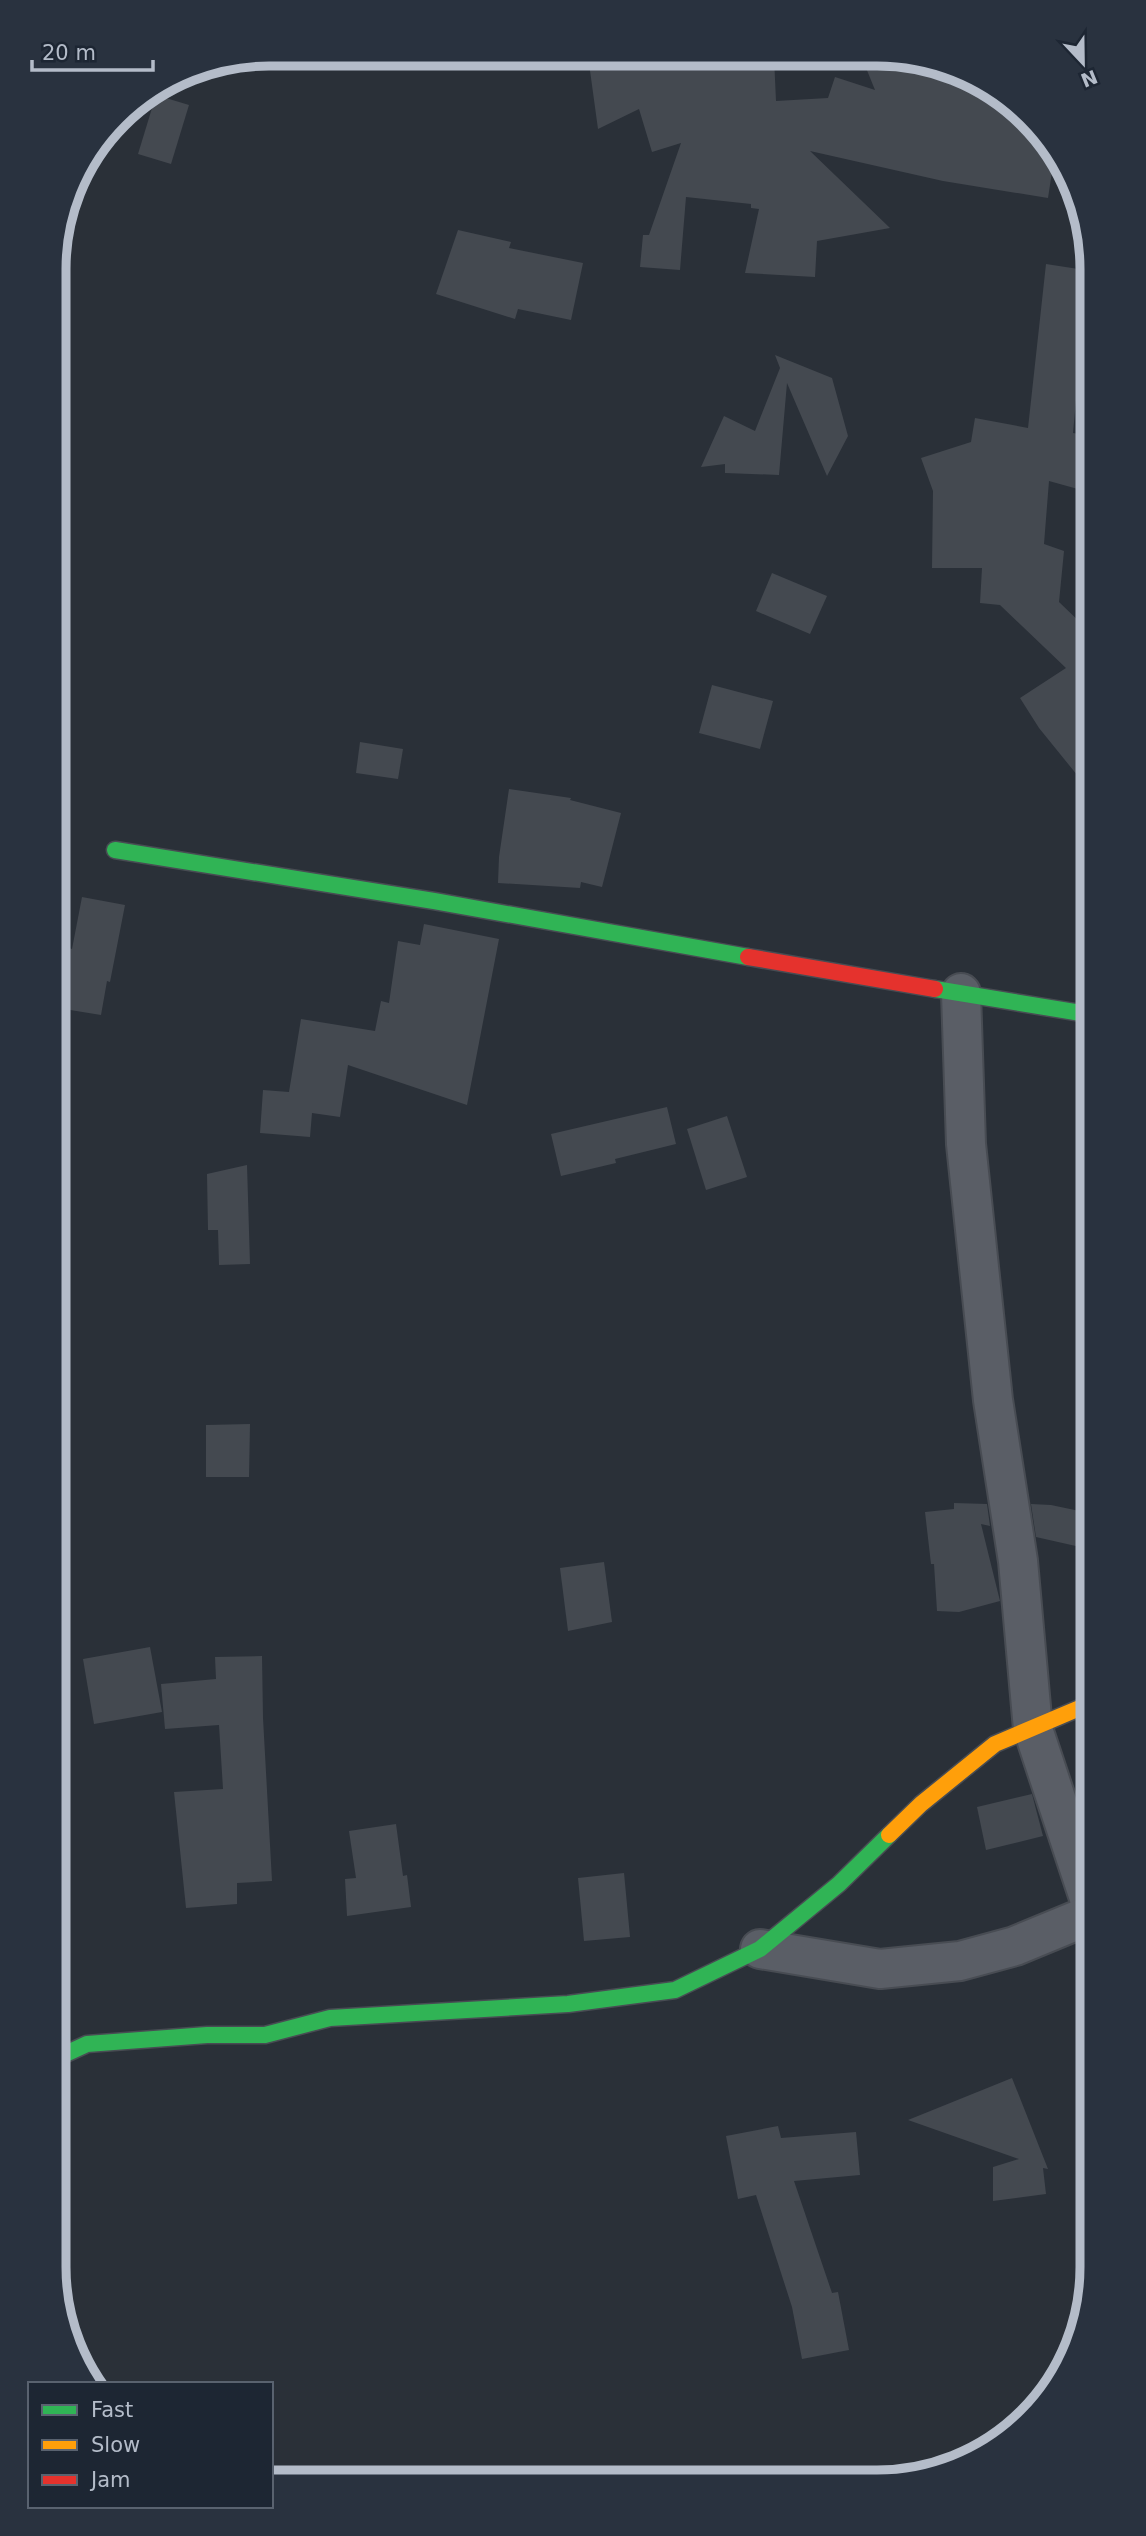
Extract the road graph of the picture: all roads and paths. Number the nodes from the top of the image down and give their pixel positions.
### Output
1 (115, 850) dead end
2 (961, 993) junction
3 (1080, 1013) edge
4 (1079, 1708) edge
5 (1032, 1728) junction
6 (1079, 1869) edge
7 (1079, 1919) edge
8 (760, 1949) junction
9 (67, 2053) edge

1 - 2 street
2 - 3 street
2 - 5 street
4 - 5 street
5 - 6 street
5 - 8 street
7 - 8 street
8 - 9 street

